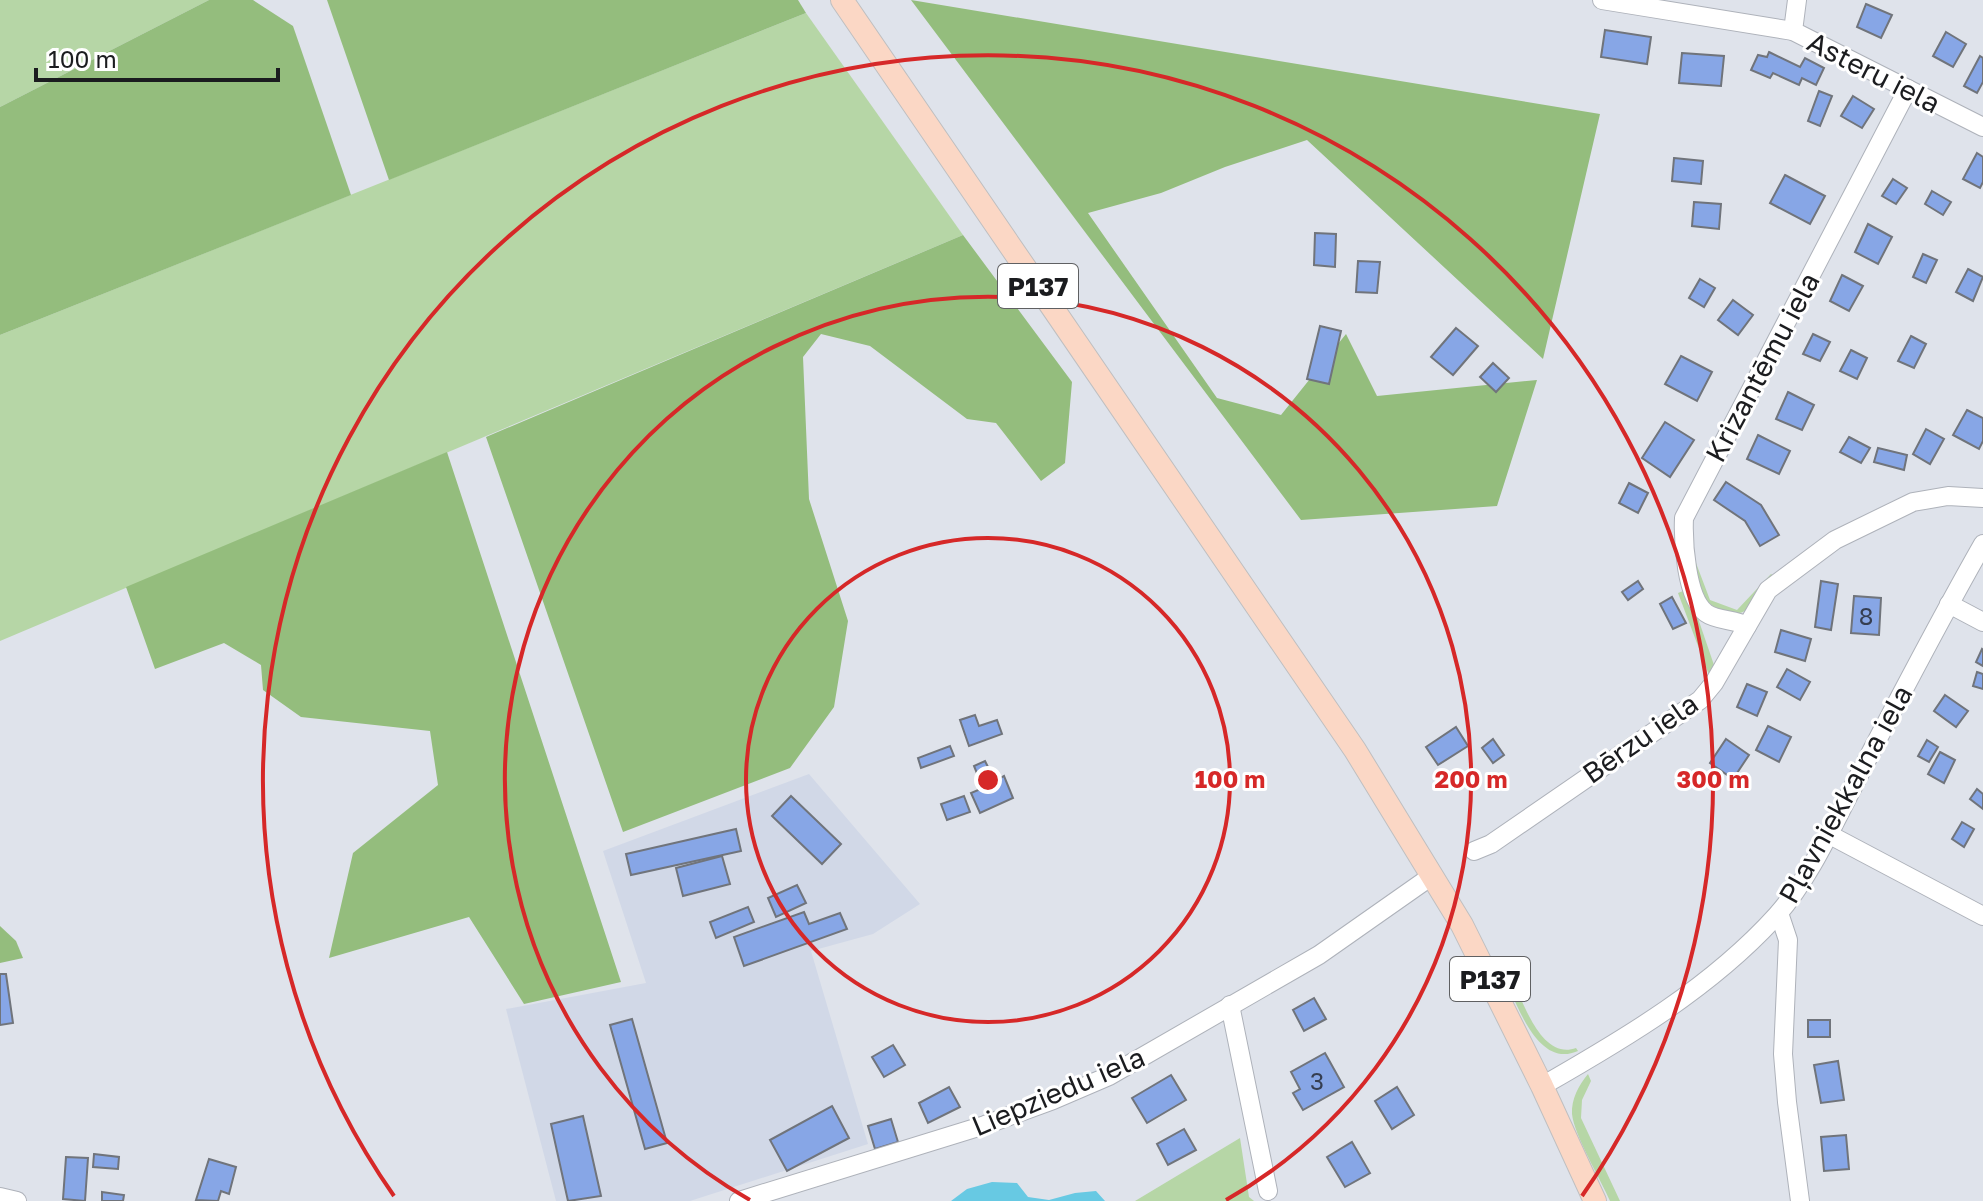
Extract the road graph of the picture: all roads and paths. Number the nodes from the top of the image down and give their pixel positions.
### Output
1 (842, 0) edge
2 (1602, 0) edge
3 (1797, 0) edge
4 (1793, 31) junction
5 (1908, 89) junction
6 (1983, 127) edge
7 (1983, 498) edge
8 (1983, 544) edge
9 (1949, 604) junction
10 (1983, 622) edge
11 (1747, 626) junction
12 (1828, 834) junction
13 (1474, 851) dead end
14 (1433, 875) junction
15 (1779, 913) junction
16 (1983, 916) edge
17 (1230, 1005) junction
18 (1542, 1086) junction
19 (1268, 1191) dead end
20 (0, 1197) edge
21 (17, 1201) edge
22 (739, 1201) edge
23 (1595, 1201) edge
24 (1800, 1201) edge

1 - 14 main road, P137
2 - 4 street
3 - 4 street, Asteru iela
4 - 5 street, Asteru iela
5 - 6 street, Asteru iela
5 - 11 street, Krizantēmu iela
7 - 11 street, Bērzu iela
8 - 9 street, Pļavniekkalna iela
9 - 10 street
9 - 12 street, Pļavniekkalna iela
11 - 13 street, Bērzu iela
12 - 15 street, Pļavniekkalna iela
12 - 16 street
14 - 17 street, Liepziedu iela
14 - 18 main road, P137
15 - 18 street, Pļavniekkalna iela
15 - 24 street
17 - 19 street
17 - 22 street, Liepziedu iela
18 - 23 main road, P137
20 - 21 street

